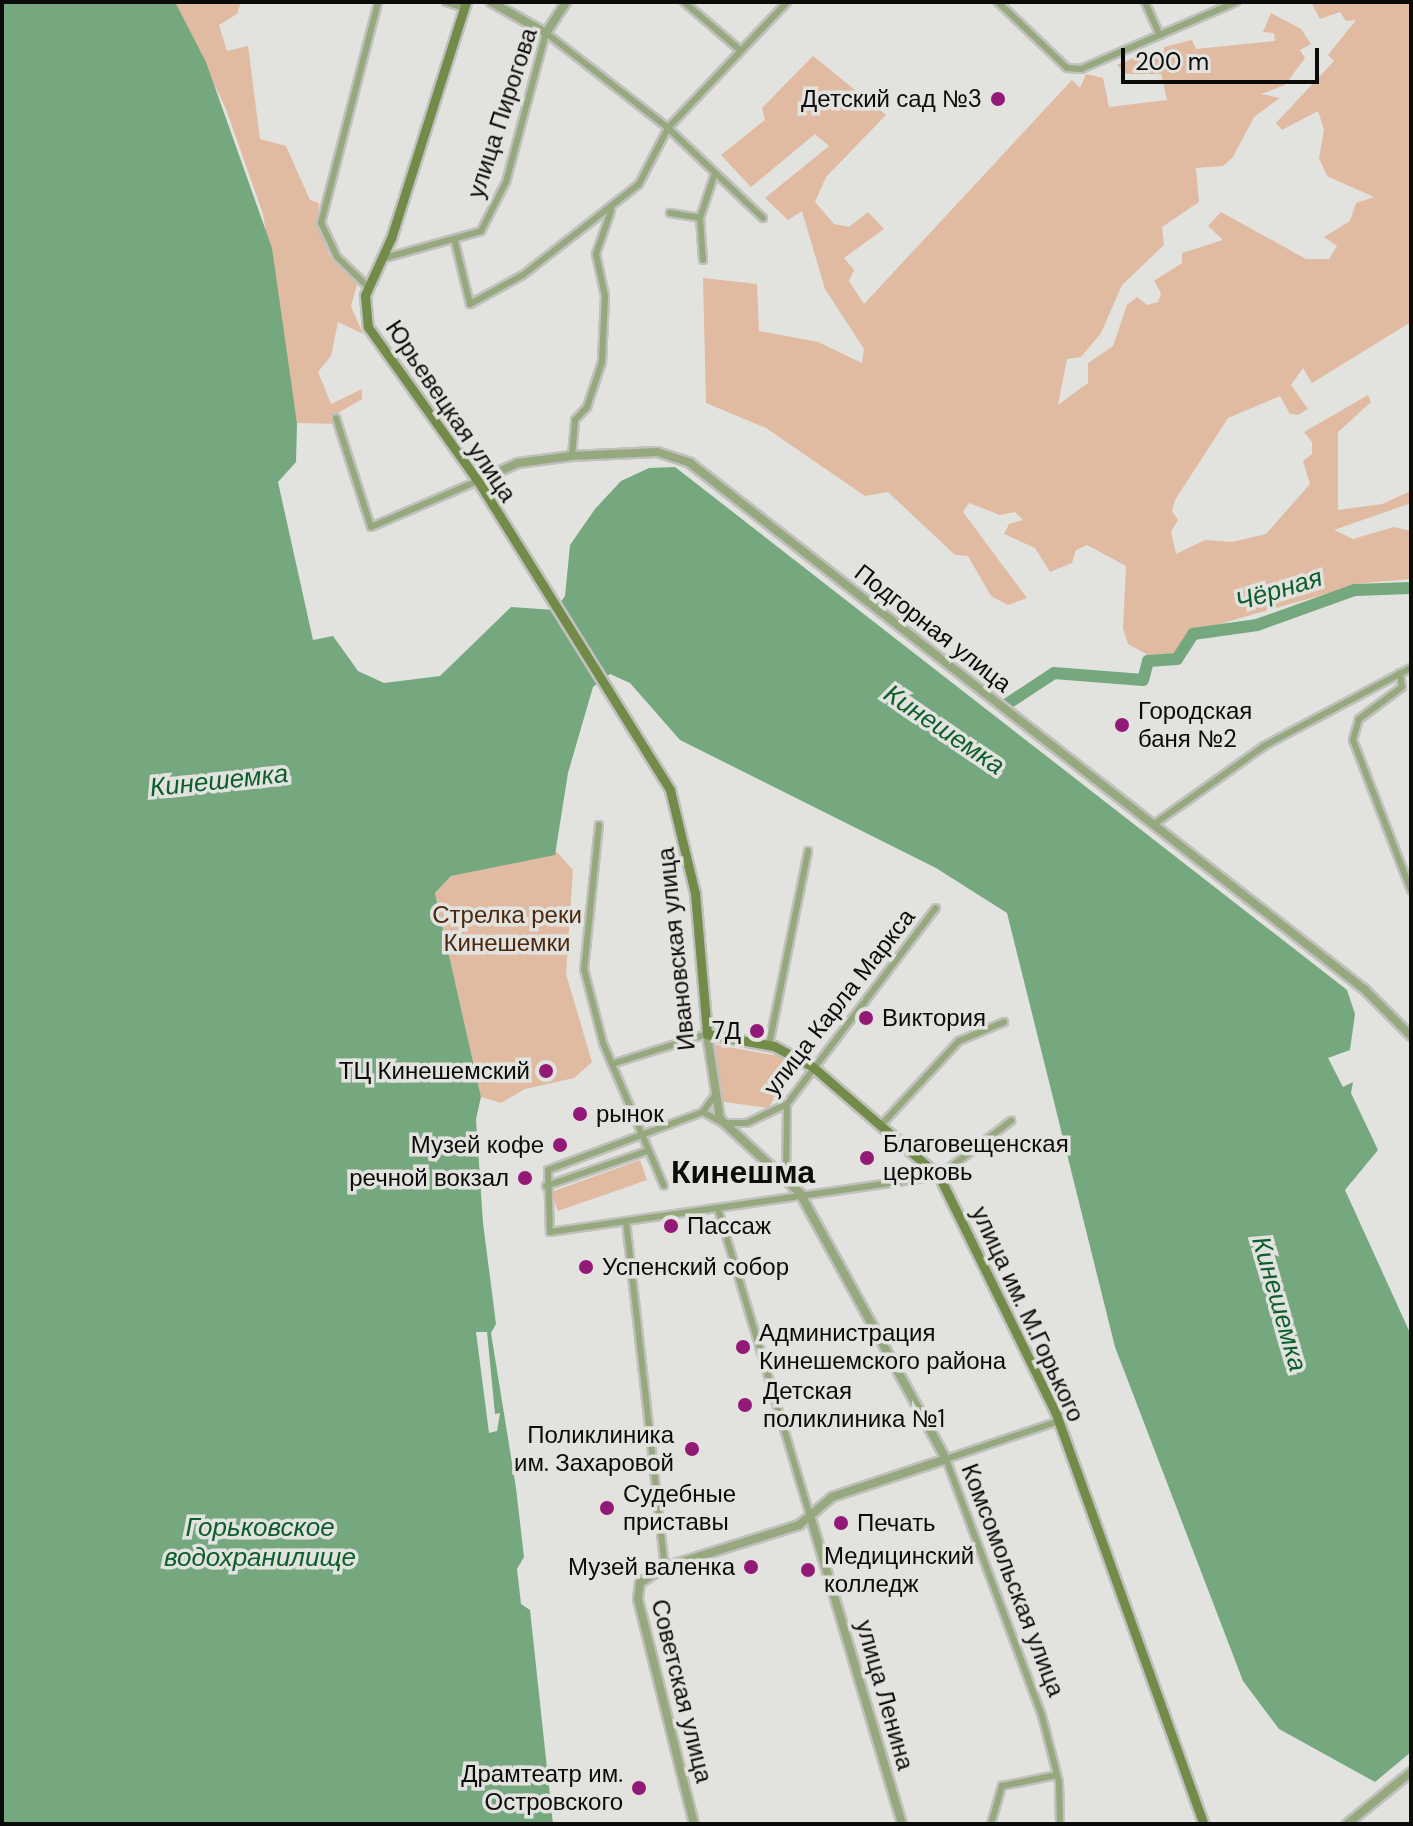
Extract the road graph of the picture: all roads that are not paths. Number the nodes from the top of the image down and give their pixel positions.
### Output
1 (378, 2) edge
2 (446, 2) edge
3 (491, 2) edge
4 (566, 2) edge
5 (684, 2) edge
6 (787, 2) edge
7 (998, 2) edge
8 (1145, 2) edge
9 (1236, 2) edge
10 (465, 5) edge
11 (546, 33) junction
12 (1160, 35) junction
13 (740, 50) junction
14 (668, 128) junction
15 (715, 173) junction
16 (612, 208) junction
17 (670, 213) dead end
18 (700, 218) junction
19 (763, 218) dead end
20 (455, 242) junction
21 (381, 259) junction
22 (703, 260) dead end
23 (368, 287) junction
24 (336, 418) dead end
25 (572, 456) junction
26 (478, 481) junction
27 (1411, 668) edge
28 (1400, 673) junction
29 (606, 693) joint
30 (599, 825) dead end
31 (1153, 825) junction
32 (808, 851) dead end
33 (1411, 890) edge
34 (936, 908) dead end
35 (1004, 1022) dead end
36 (707, 1034) junction
37 (1411, 1036) edge
38 (769, 1045) junction
39 (615, 1063) junction
40 (813, 1067) junction
41 (713, 1098) junction
42 (787, 1104) junction
43 (703, 1112) junction
44 (1011, 1121) dead end
45 (723, 1123) junction
46 (883, 1123) junction
47 (639, 1135) junction
48 (647, 1151) junction
49 (939, 1176) junction
50 (786, 1179) junction
51 (546, 1186) junction
52 (664, 1186) dead end
53 (800, 1193) junction
54 (718, 1209) junction
55 (626, 1221) junction
56 (1059, 1421) junction
57 (946, 1459) junction
58 (810, 1515) junction
59 (665, 1567) junction
60 (1411, 1772) edge
61 (1057, 1775) junction
62 (694, 1824) edge
63 (902, 1824) edge
64 (991, 1824) edge
65 (1060, 1824) edge
66 (1204, 1824) edge
67 (1347, 1824) edge

1 - 23 street
2 - 10 street
3 - 11 street
4 - 11 street, улица Пирогова
5 - 13 street
6 - 13 street
7 - 12 street
8 - 12 street
9 - 12 street
10 - 21 main road, Юрьевецкая улица
11 - 14 street
11 - 20 street, улица Пирогова
13 - 14 street
14 - 15 street
14 - 16 street
15 - 18 street
15 - 19 street
16 - 20 street
16 - 25 street
17 - 18 street
18 - 22 street
20 - 21 street, улица Пирогова
21 - 23 main road, Юрьевецкая улица
23 - 26 main road, Юрьевецкая улица
24 - 26 street, Подгорная улица
25 - 26 street, Подгорная улица
25 - 31 street, Подгорная улица
26 - 29 main road, Юрьевецкая улица
27 - 28 street
28 - 31 street
28 - 33 street
29 - 36 main road, Ивановская улица
30 - 39 street
31 - 37 street, Подгорная улица
32 - 38 street
34 - 40 street, улица Карла Маркса
35 - 46 street
36 - 38 main road, улица им. М.Горького
36 - 39 street, улица им. М.Горького
36 - 41 street, Ивановская улица
38 - 40 main road, улица им. М.Горького
39 - 47 street
40 - 42 street, улица Карла Маркса
40 - 46 main road, улица им. М.Горького
41 - 43 street
41 - 45 street, Ивановская улица
42 - 45 street, улица Карла Маркса
42 - 50 street
43 - 45 street
43 - 47 street
44 - 49 street
45 - 50 street, Комсомольская улица
46 - 49 main road, улица им. М.Горького
47 - 48 street
47 - 51 street
48 - 51 street
48 - 52 street
49 - 53 street
49 - 56 main road, улица им. М.Горького
50 - 53 street, Комсомольская улица
51 - 55 street
53 - 54 street
53 - 57 street, Комсомольская улица
54 - 55 street
54 - 58 street, улица Ленина
55 - 59 street, Советская улица
56 - 57 street
56 - 66 main road, улица им. М.Горького
57 - 58 street
57 - 61 street, Комсомольская улица
58 - 59 street
58 - 63 street, улица Ленина
59 - 62 street, Советская улица
60 - 67 street
61 - 64 street
61 - 65 street, Комсомольская улица

